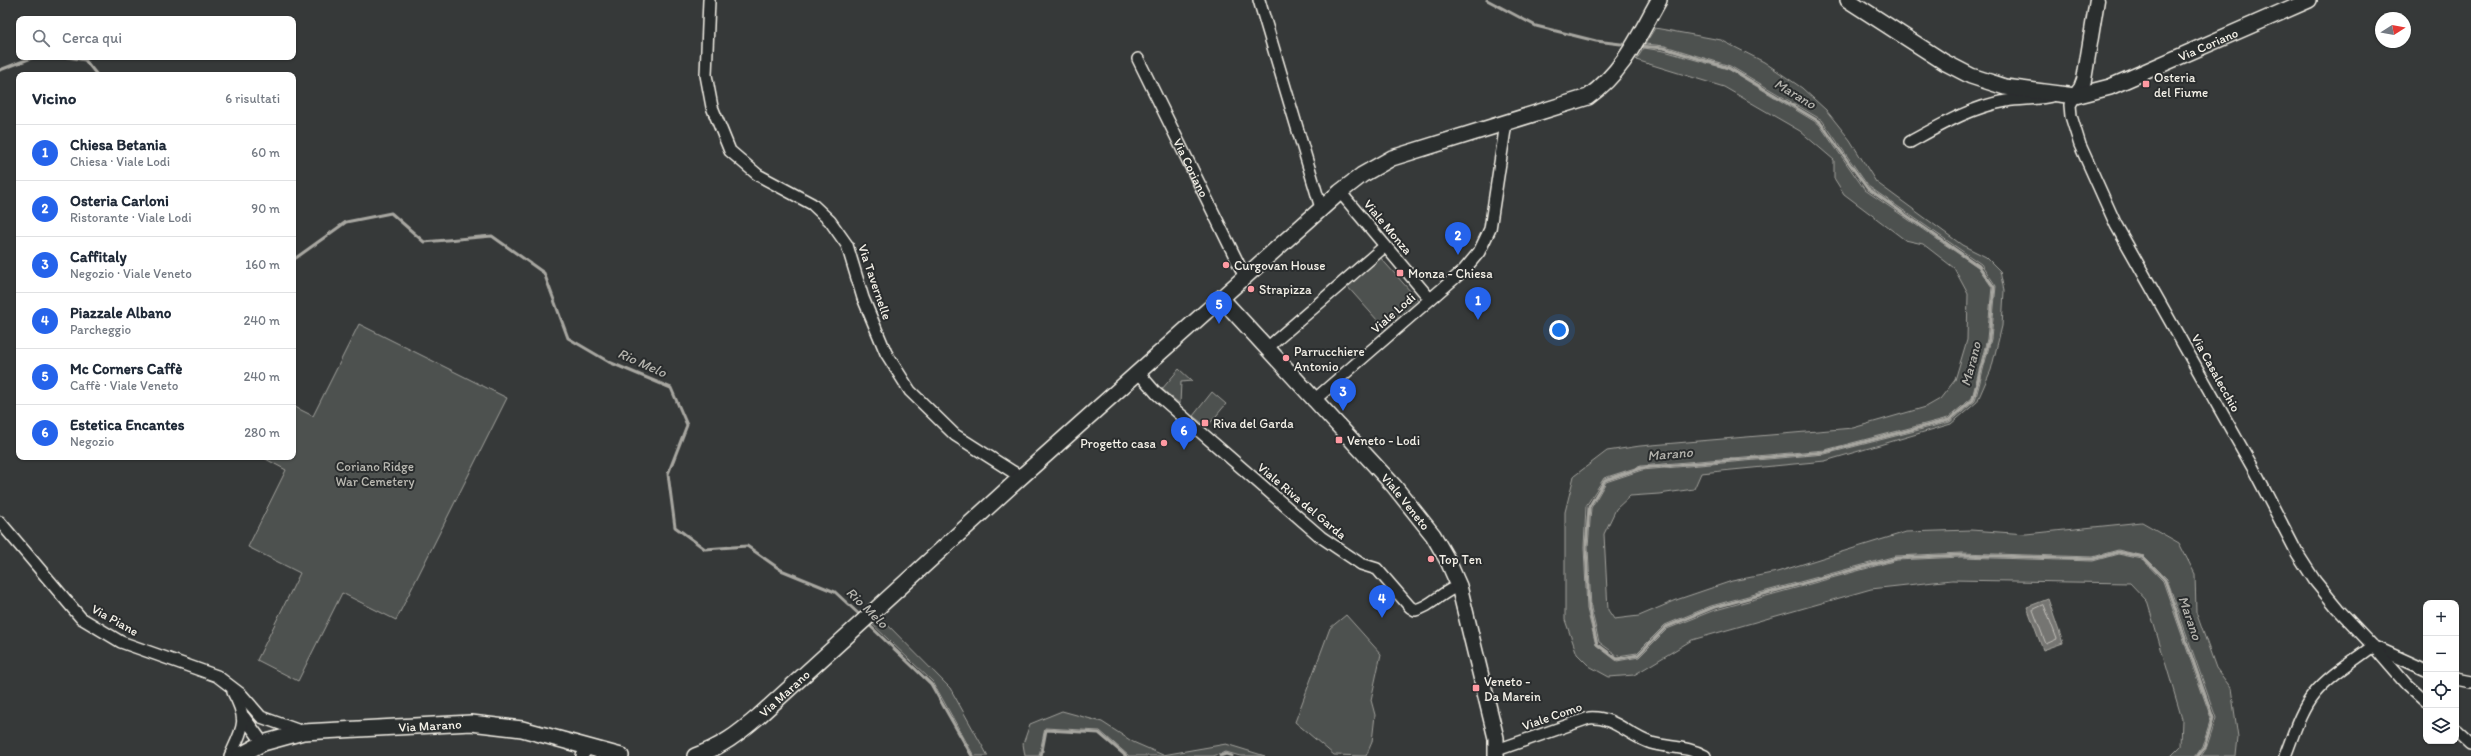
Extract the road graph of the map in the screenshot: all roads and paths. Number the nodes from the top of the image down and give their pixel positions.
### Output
1 (709, 0) edge
2 (1259, 0) edge
3 (1659, 0) edge
4 (1848, 0) edge
5 (2097, 0) edge
6 (2309, 0) edge
7 (1138, 59) dead end
8 (2059, 94) junction
9 (2075, 96) junction
10 (1506, 123) junction
11 (1910, 142) dead end
12 (1340, 192) junction
13 (1321, 208) junction
14 (1385, 246) junction
15 (1245, 276) junction
16 (1221, 298) junction
17 (1430, 299) junction
18 (1266, 349) junction
19 (1138, 372) junction
20 (1313, 401) junction
21 (1021, 477) junction
22 (0, 522) edge
23 (1459, 586) junction
24 (2373, 646) junction
25 (2423, 669) edge
26 (2459, 680) edge
27 (2471, 682) edge
28 (229, 684) junction
29 (2423, 699) edge
30 (256, 713) junction
31 (244, 718) junction
32 (303, 732) junction
33 (2459, 734) edge
34 (263, 743) junction
35 (2471, 745) edge
36 (585, 752) edge
37 (1497, 753) edge
38 (230, 756) edge
39 (239, 756) edge
40 (621, 756) edge
41 (695, 756) edge
42 (1705, 756) edge
43 (2285, 756) edge

1 - 21 street, Via Tavernelle
2 - 13 street
3 - 10 main road, Via Marano
4 - 8 main road, Via Coriano
5 - 9 street
6 - 9 main road, Via Coriano
7 - 15 street, Via Coriano
8 - 9 main road, Via Coriano
8 - 11 street, Via Coriano
9 - 24 street, Via Casalecchio
10 - 12 main road, Via Marano
10 - 17 street, Viale Lodi
12 - 13 main road, Via Marano
12 - 14 street, Viale Monza
13 - 15 main road, Via Marano
14 - 17 street, Viale Monza
14 - 18 street
15 - 16 main road, Via Marano
16 - 18 main road, Viale Veneto
16 - 19 main road, Via Marano
17 - 20 street, Viale Lodi
18 - 20 main road, Viale Veneto
19 - 21 main road, Via Marano
19 - 23 street, Viale Riva del Garda
20 - 23 main road, Viale Veneto
21 - 41 main road, Via Marano
22 - 28 street, Via Piane
23 - 37 main road, Viale Veneto
24 - 25 street, Via Casalecchio
24 - 29 street, Via Casalecchio
24 - 43 street
26 - 27 street
28 - 30 street, Via Piane
28 - 31 street
30 - 32 street, Via Piane
30 - 34 street, Via Piane
31 - 34 street
31 - 38 street
32 - 34 main road, Via Marano
32 - 36 main road, Via Marano
33 - 35 street
34 - 39 main road, Via Marano
36 - 40 main road, Via Marano
37 - 42 street, Viale Como

